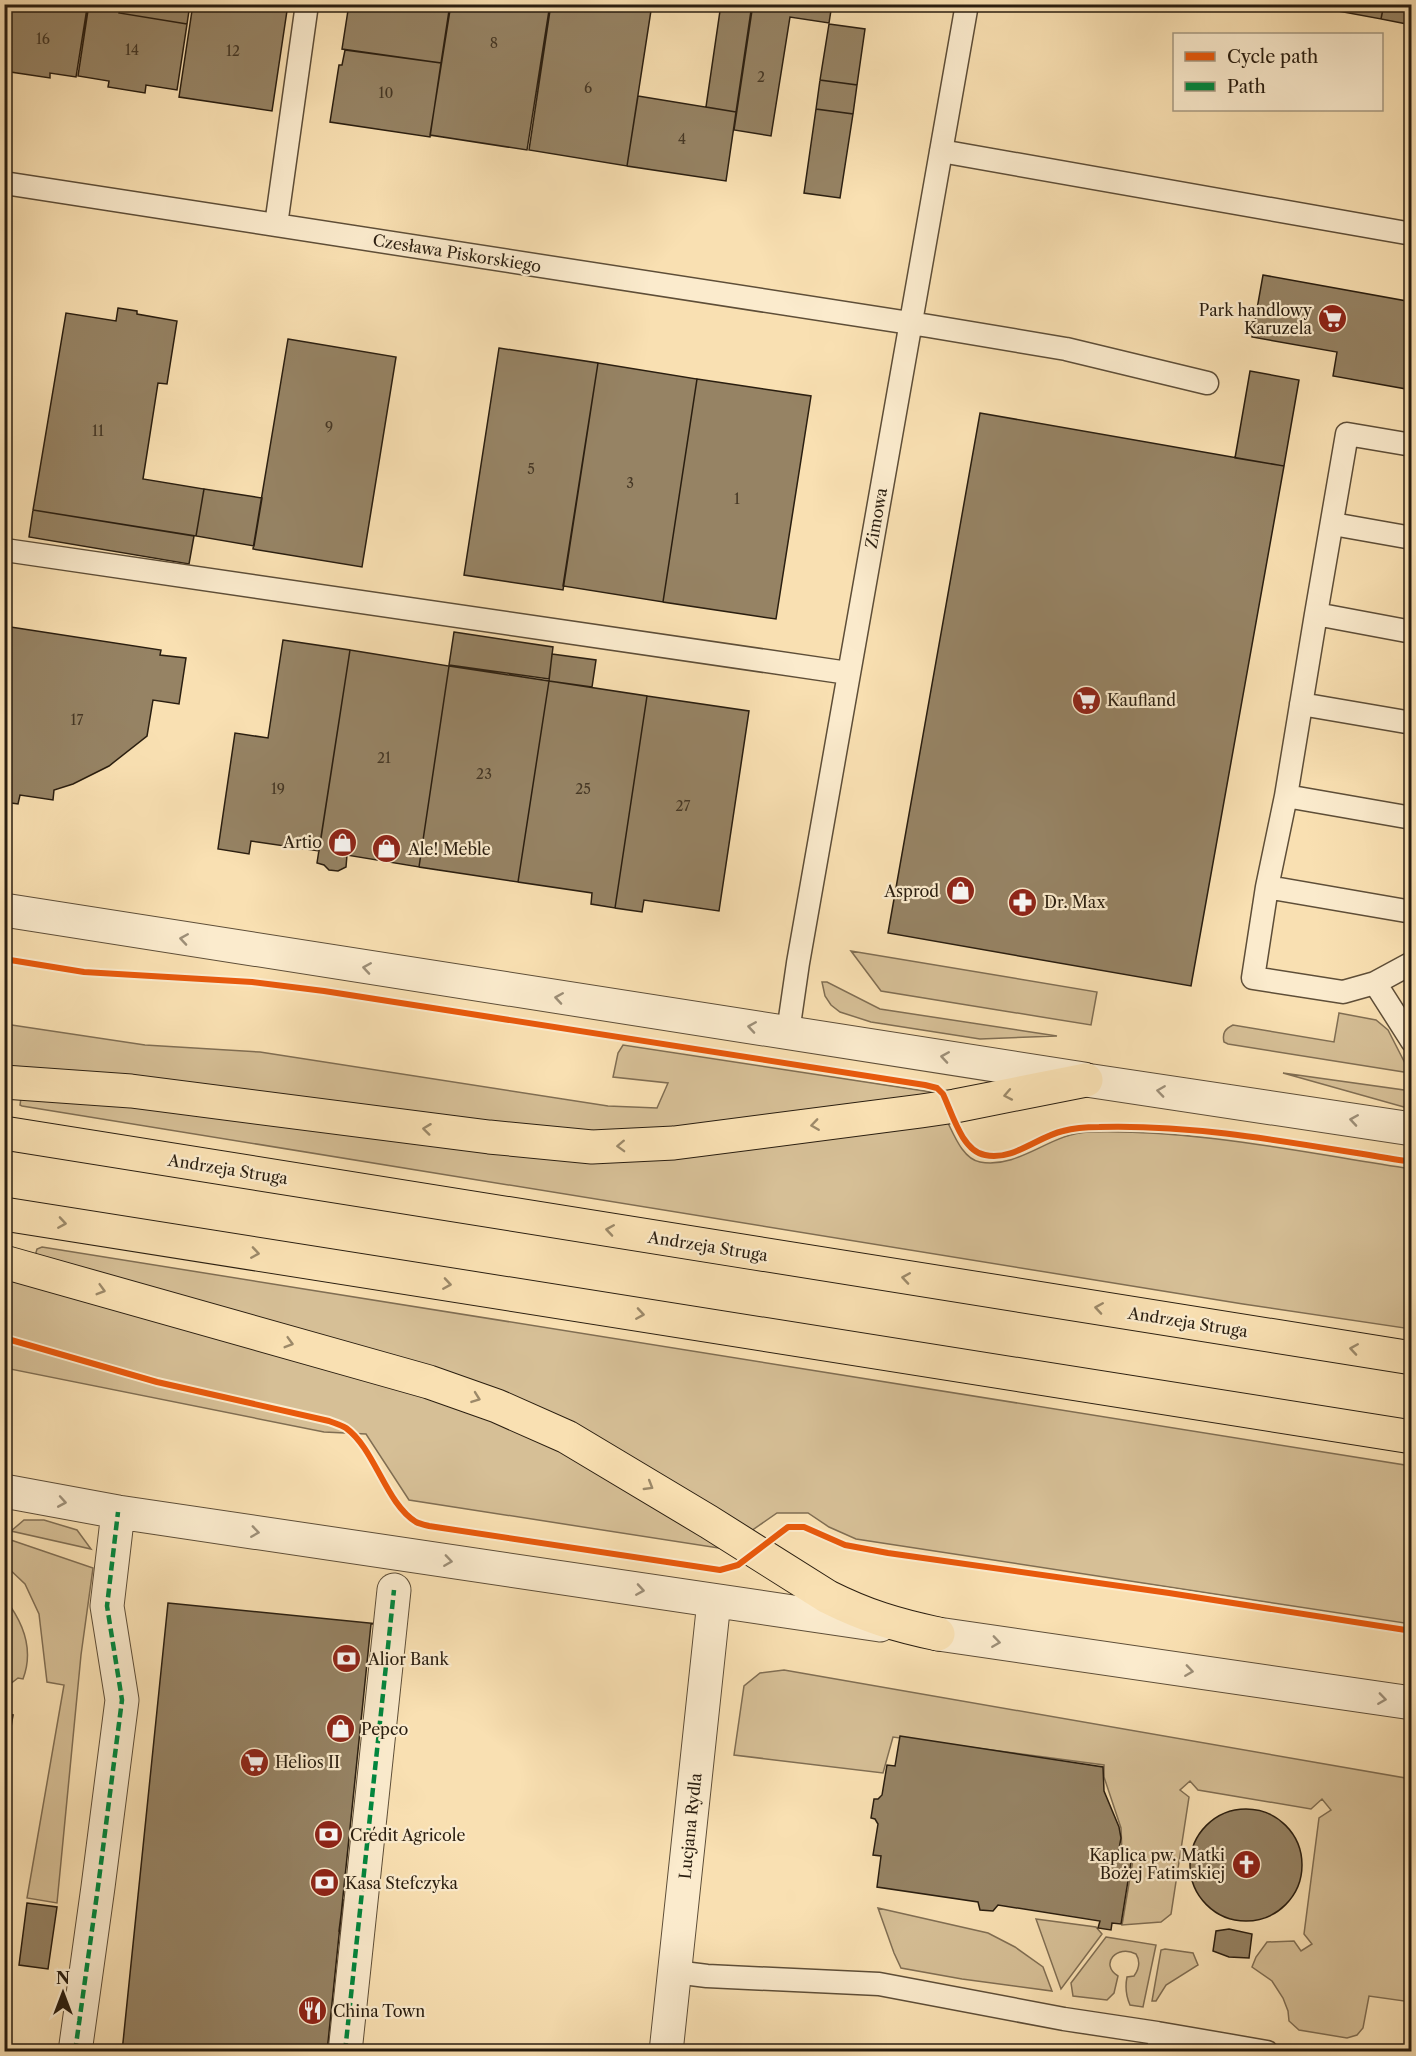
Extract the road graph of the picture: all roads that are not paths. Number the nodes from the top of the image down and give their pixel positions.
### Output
1 (307, 4) edge
2 (967, 4) edge
3 (941, 151) junction
4 (4, 183) edge
5 (276, 225) junction
6 (1411, 230) edge
7 (910, 323) junction
8 (1207, 382) dead end
9 (1412, 445) edge
10 (1333, 524) junction
11 (1412, 538) edge
12 (6, 550) edge
13 (1316, 614) junction
14 (1412, 632) edge
15 (848, 673) junction
16 (1301, 704) junction
17 (1412, 723) edge
18 (1286, 796) junction
19 (1412, 818) edge
20 (1268, 887) junction
21 (4, 910) edge
22 (1412, 912) edge
23 (1412, 963) edge
24 (1375, 983) junction
25 (788, 1032) junction
26 (1412, 1041) edge
27 (1086, 1080) junction
28 (4, 1082) edge
29 (1412, 1128) edge
30 (4, 1133) edge
31 (4, 1214) edge
32 (4, 1262) edge
33 (1412, 1358) edge
34 (1412, 1437) edge
35 (4, 1491) edge
36 (118, 1512) junction
37 (394, 1590) dead end
38 (714, 1601) junction
39 (938, 1634) junction
40 (1412, 1703) edge
41 (675, 1972) junction
42 (1159, 2042) edge
43 (75, 2052) edge
44 (345, 2052) edge
45 (666, 2052) edge
46 (1268, 2052) edge

1 - 5 lane
2 - 3 lane, Zimowa
3 - 6 lane
3 - 7 lane, Zimowa
4 - 5 lane, Czesława Piskorskiego
5 - 7 lane, Czesława Piskorskiego
7 - 8 lane, Czesława Piskorskiego
7 - 15 lane, Zimowa
9 - 10 lane
10 - 11 lane
10 - 13 lane
12 - 15 lane
13 - 14 lane
13 - 16 lane
15 - 25 lane, Zimowa
16 - 17 lane
16 - 18 lane
18 - 19 lane
18 - 20 lane
20 - 22 lane
20 - 24 lane
25 -> 21 street
23 - 24 lane
24 - 26 lane
27 -> 25 street
27 -> 28 main road
29 -> 27 street
33 -> 30 main road, Andrzeja Struga
31 -> 34 main road
32 -> 39 main road
35 -> 36 street
36 -> 38 street
36 - 43 street
37 - 44 street
38 - 39 street
38 - 41 street, Lucjana Rydla
39 -> 40 street
41 - 42 lane
41 - 45 street, Lucjana Rydla
42 - 46 lane

